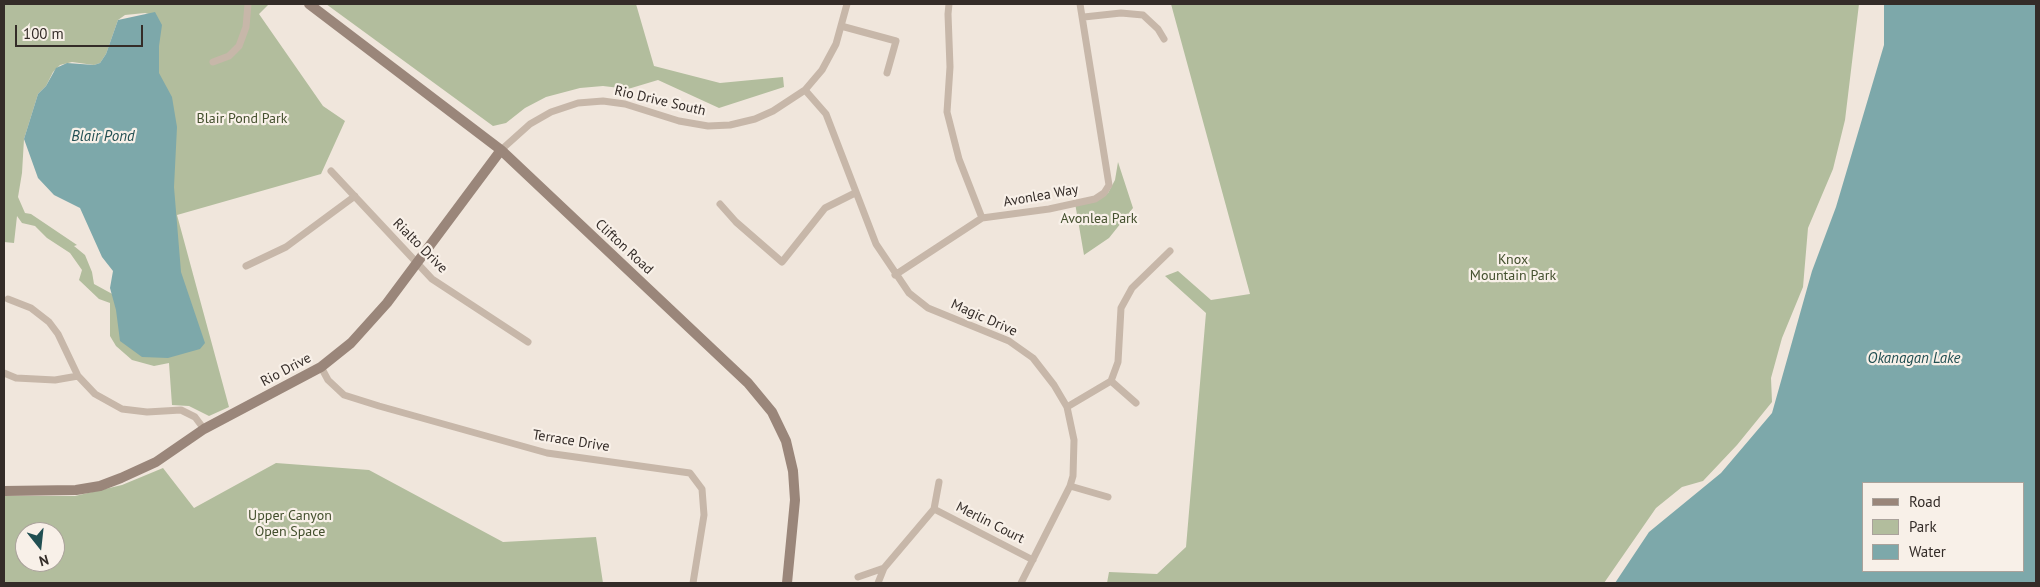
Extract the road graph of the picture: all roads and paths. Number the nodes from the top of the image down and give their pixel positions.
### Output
1 (248, 4) edge
2 (309, 4) edge
3 (847, 4) edge
4 (950, 4) edge
5 (1080, 4) edge
6 (1084, 17) junction
7 (841, 26) junction
8 (1164, 39) dead end
9 (213, 62) dead end
10 (887, 74) dead end
11 (805, 90) junction
12 (501, 150) junction
13 (331, 171) dead end
14 (855, 193) junction
15 (355, 196) junction
16 (720, 204) dead end
17 (982, 218) junction
18 (1170, 251) dead end
19 (417, 264) junction
20 (246, 266) dead end
21 (895, 274) junction
22 (8, 299) dead end
23 (528, 342) dead end
24 (321, 367) junction
25 (4, 373) edge
26 (78, 376) junction
27 (1111, 381) junction
28 (1136, 403) dead end
29 (1067, 407) junction
30 (204, 429) junction
31 (939, 482) dead end
32 (1070, 486) junction
33 (4, 491) edge
34 (1108, 497) dead end
35 (934, 509) junction
36 (1033, 560) junction
37 (884, 568) junction
38 (858, 578) dead end
39 (693, 583) edge
40 (787, 583) edge
41 (878, 583) edge
42 (1021, 583) edge

1 - 9 street
2 - 12 street, Clifton Road
3 - 7 street, Rio Drive South
4 - 17 street
5 - 6 street, Avonlea Way
6 - 8 street
6 - 17 street, Avonlea Way
7 - 10 street
7 - 11 street, Rio Drive South
11 - 12 street, Rio Drive South
11 - 14 street, Magic Drive
12 - 19 street, Rio Drive
12 - 40 street, Clifton Road
13 - 15 street, Rialto Drive
14 - 16 street
14 - 21 street, Magic Drive
15 - 19 street, Rialto Drive
15 - 20 street
17 - 21 street, Avonlea Way
18 - 27 street
19 - 23 street, Rialto Drive
19 - 24 street, Rio Drive
21 - 29 street, Magic Drive
22 - 26 street
24 - 30 street, Rio Drive
24 - 39 street, Terrace Drive
25 - 26 street
26 - 30 street
27 - 28 street
27 - 29 street
29 - 32 street, Magic Drive
30 - 33 street, Rio Drive
31 - 35 street, Merlin Court
32 - 34 street
32 - 36 street, Magic Drive
35 - 36 street, Merlin Court
35 - 37 street, Merlin Court
36 - 42 street, Magic Drive
37 - 38 street, Merlin Court
37 - 41 street, Merlin Court

